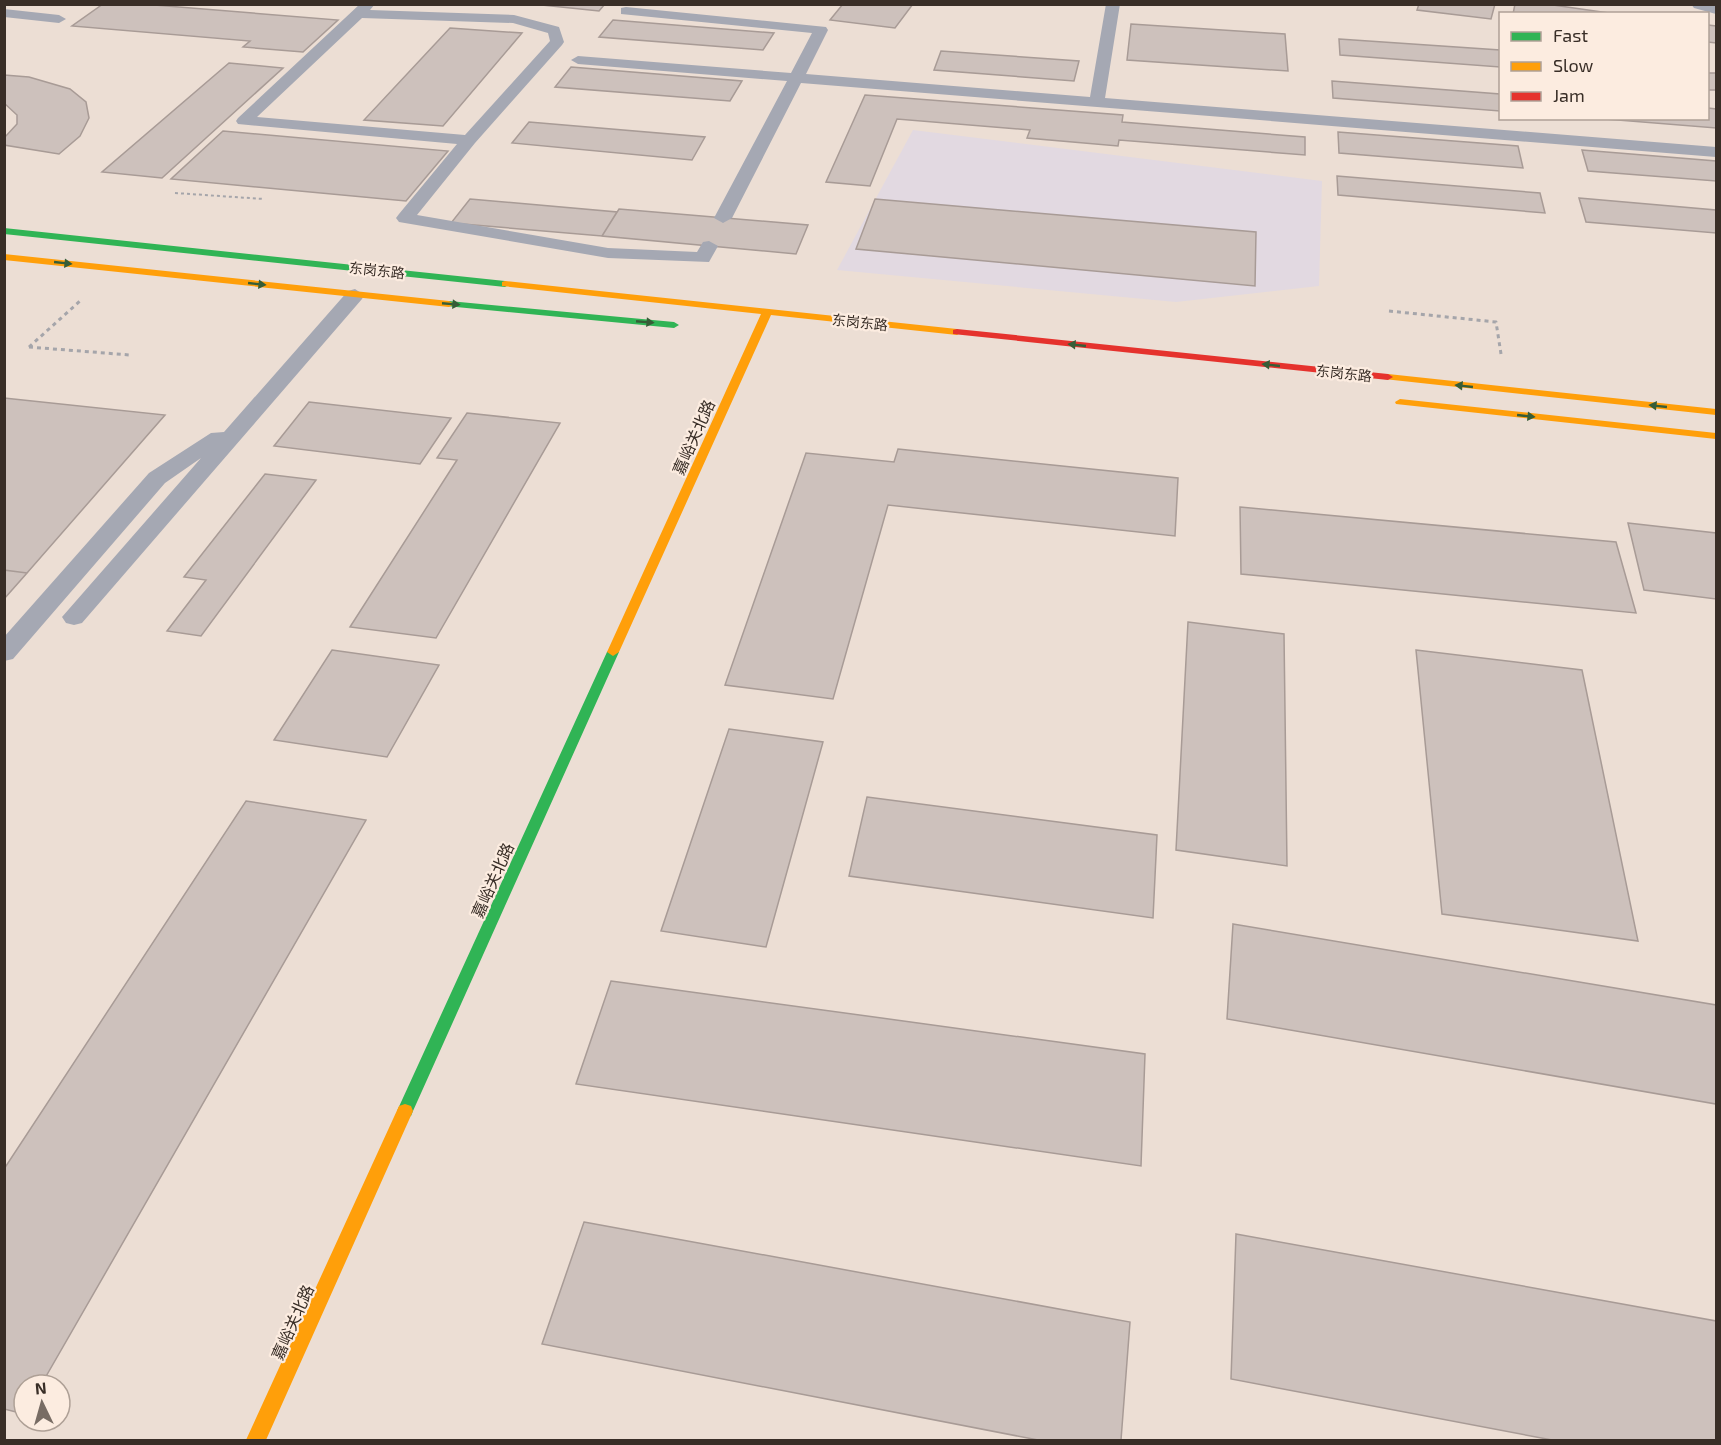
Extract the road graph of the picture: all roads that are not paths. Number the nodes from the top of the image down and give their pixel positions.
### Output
1 (1113, 4) edge
2 (1700, 4) edge
3 (363, 9) edge
4 (1716, 9) edge
5 (626, 11) dead end
6 (4, 13) edge
7 (59, 19) dead end
8 (578, 60) dead end
9 (795, 78) junction
10 (1097, 102) junction
11 (469, 140) junction
12 (1716, 152) edge
13 (723, 218) dead end
14 (4, 231) edge
15 (709, 246) dead end
16 (4, 257) edge
17 (356, 295) junction
18 (767, 312) junction
19 (687, 326) dead end
20 (1385, 400) dead end
21 (1716, 412) edge
22 (246, 418) junction
23 (1716, 436) edge
24 (74, 617) dead end
25 (4, 653) edge
26 (256, 1440) edge

1 - 10 lane
2 - 4 street
3 - 11 lane
3 - 11 lane
5 - 9 lane
6 - 7 lane
8 - 9 lane
9 - 10 lane
9 - 13 lane
10 - 12 lane
11 - 15 lane
14 - 18 main road, 东岗东路
16 -> 17 main road, 东岗东路
17 -> 19 main road, 东岗东路
17 - 22 lane
21 -> 18 main road, 东岗东路
18 - 26 main road, 嘉峪关北路
20 -> 23 main road, 东岗东路
22 - 24 lane
22 - 25 lane

